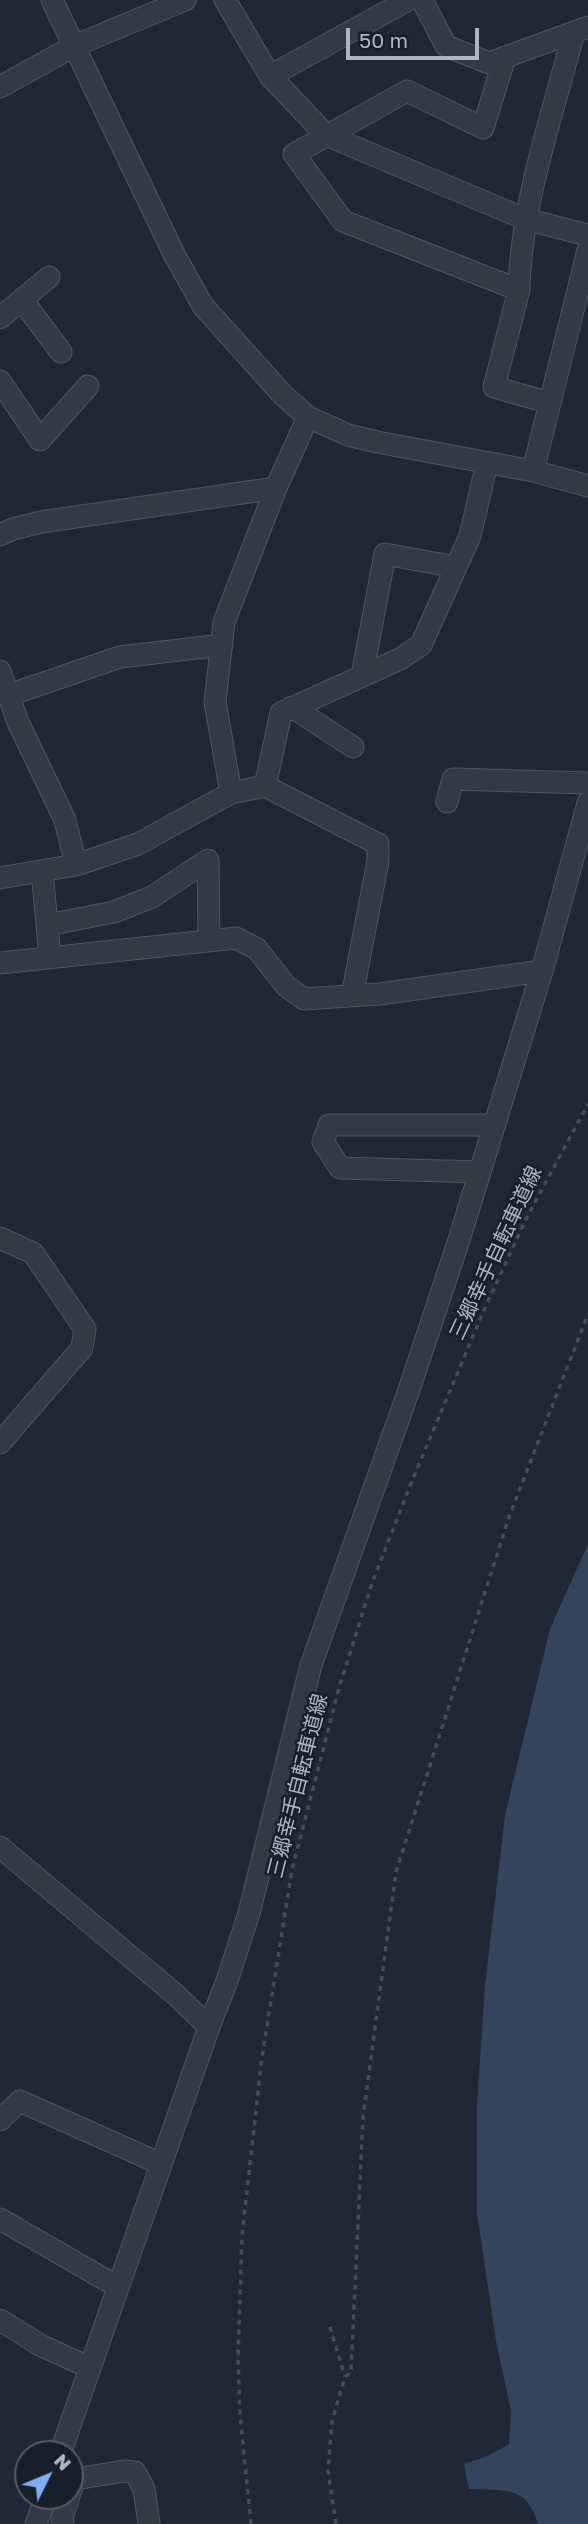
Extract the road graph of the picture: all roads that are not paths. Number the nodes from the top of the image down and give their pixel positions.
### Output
1 (52, 0) edge
2 (186, 0) edge
3 (225, 0) edge
4 (408, 0) edge
5 (422, 0) edge
6 (581, 30) edge
7 (74, 46) junction
8 (505, 57) junction
9 (270, 76) junction
10 (0, 87) edge
11 (326, 135) junction
12 (525, 219) junction
13 (588, 234) edge
14 (588, 250) edge
15 (49, 277) dead end
16 (519, 290) junction
17 (22, 300) junction
18 (0, 318) edge
19 (61, 352) dead end
20 (0, 381) edge
21 (88, 386) dead end
22 (550, 403) junction
23 (9, 411) edge
24 (308, 417) junction
25 (487, 463) junction
26 (533, 471) junction
27 (588, 486) edge
28 (275, 488) junction
29 (0, 535) edge
30 (456, 567) junction
31 (222, 645) junction
32 (0, 671) edge
33 (362, 676) junction
34 (9, 695) junction
35 (292, 708) junction
36 (9, 724) edge
37 (353, 747) dead end
38 (588, 783) edge
39 (265, 786) junction
40 (231, 793) junction
41 (447, 802) dead end
42 (588, 803) edge
43 (76, 865) junction
44 (42, 871) junction
45 (0, 878) edge
46 (47, 925) junction
47 (209, 940) junction
48 (50, 957) junction
49 (0, 962) edge
50 (542, 971) junction
51 (352, 996) junction
52 (495, 1125) junction
53 (480, 1172) junction
54 (0, 1238) edge
55 (0, 1443) edge
56 (0, 1847) edge
57 (209, 2027) junction
58 (0, 2120) edge
59 (161, 2165) junction
60 (0, 2219) edge
61 (118, 2287) junction
62 (0, 2320) edge
63 (88, 2367) junction
64 (65, 2440) edge
65 (84, 2478) edge
66 (149, 2524) edge

1 - 7 street
2 - 7 street
3 - 9 street
4 - 9 street
5 - 8 street
6 - 8 street
6 - 12 street
7 - 10 street
7 - 24 street
8 - 11 street
9 - 11 street
11 - 12 street
11 - 16 street
12 - 13 street
12 - 16 street
14 - 22 street
15 - 17 street
16 - 22 street
17 - 18 street
17 - 19 street
20 - 23 street
21 - 23 street
22 - 26 street
24 - 25 street
24 - 28 street
25 - 26 street
25 - 30 street
26 - 27 street
28 - 29 street
28 - 31 street
30 - 33 street
30 - 33 street
31 - 34 street
31 - 40 street
32 - 34 street
33 - 35 street
34 - 36 street
35 - 37 street
35 - 39 street
36 - 43 street
38 - 41 street
39 - 40 street
39 - 51 street
40 - 43 street
42 - 50 street
43 - 44 street
44 - 45 street
44 - 46 street
46 - 47 street
46 - 48 street
47 - 48 street
47 - 51 street
48 - 49 street
50 - 51 street
50 - 52 street
52 - 53 street
52 - 53 street
53 - 57 street
54 - 55 street
56 - 57 street
57 - 59 street
58 - 59 street
59 - 61 street
60 - 61 street
61 - 63 street
62 - 63 street
63 - 64 street
65 - 66 street

